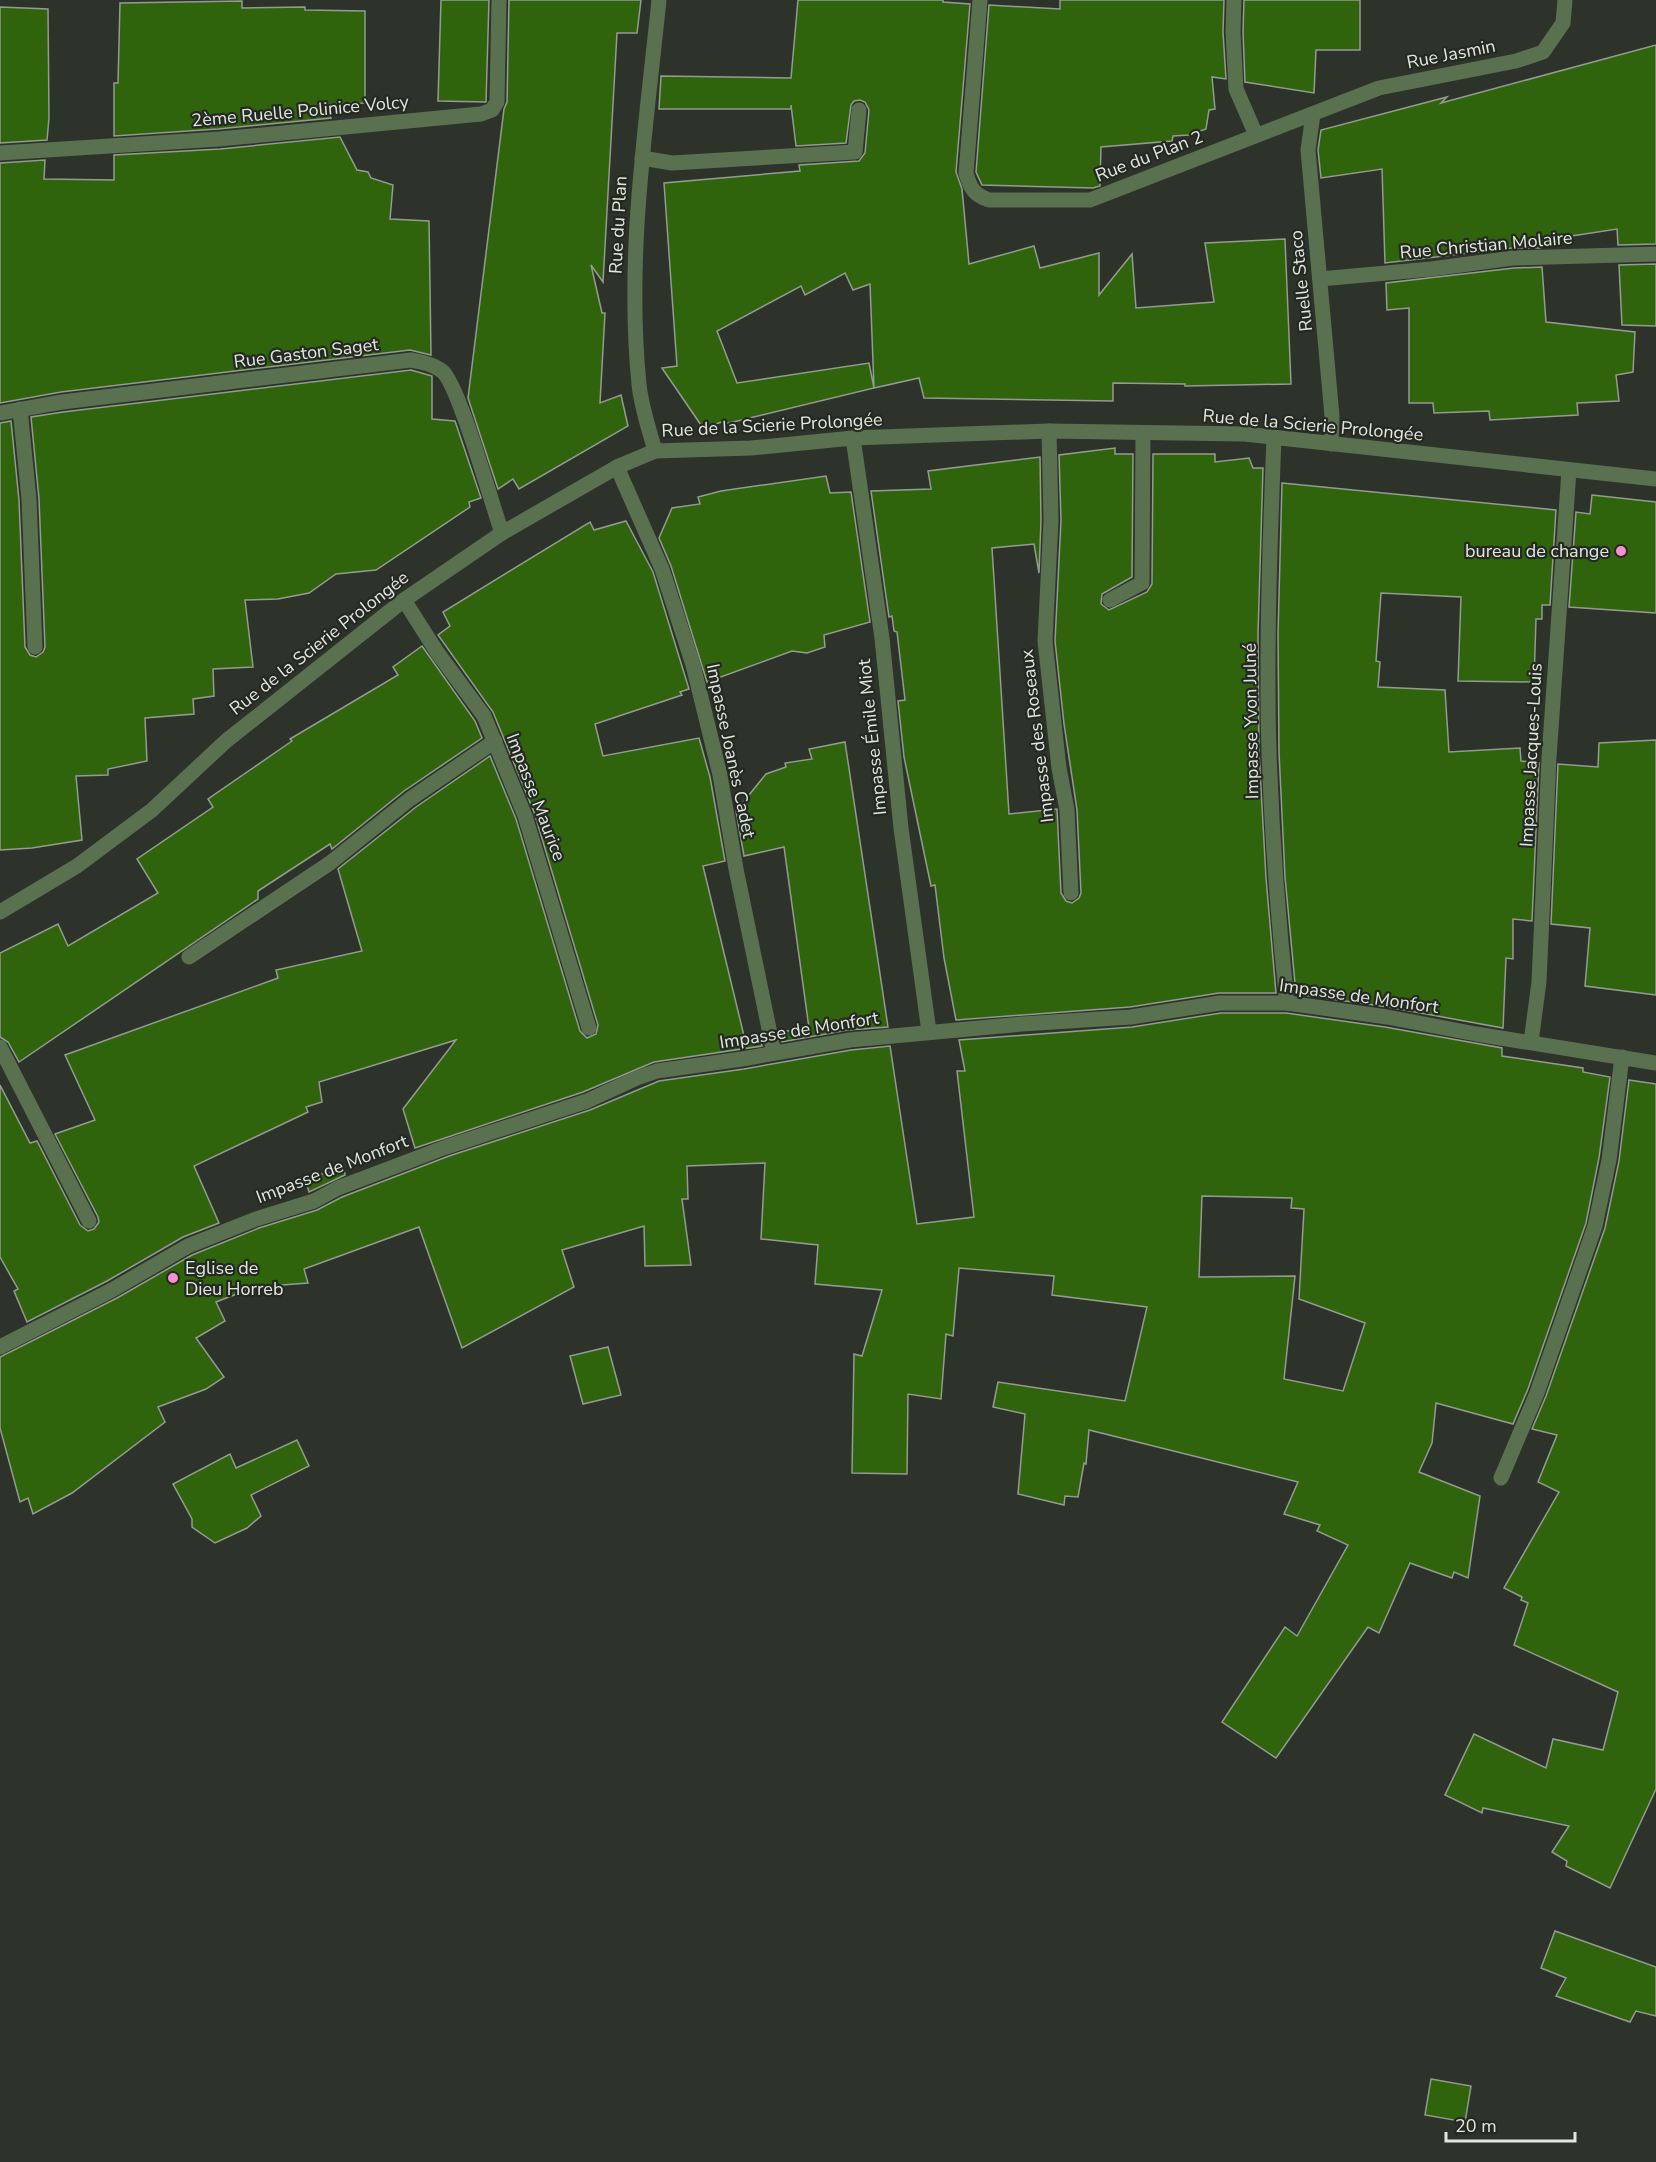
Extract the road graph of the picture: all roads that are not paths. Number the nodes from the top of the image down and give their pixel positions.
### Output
1 (500, 0) edge
2 (659, 0) edge
3 (980, 0) edge
4 (1234, 0) edge
5 (1565, 0) edge
6 (859, 110) dead end
7 (1313, 114) junction
8 (1256, 135) junction
9 (0, 153) edge
10 (642, 158) junction
11 (1656, 254) edge
12 (1320, 279) junction
13 (20, 409) junction
14 (0, 413) edge
15 (1049, 431) junction
16 (1143, 433) junction
17 (1274, 437) junction
18 (853, 438) junction
19 (1332, 444) junction
20 (655, 451) junction
21 (617, 467) junction
22 (1569, 470) junction
23 (1656, 479) edge
24 (502, 533) junction
25 (404, 600) junction
26 (1110, 600) dead end
27 (35, 647) dead end
28 (495, 741) junction
29 (1071, 893) dead end
30 (0, 912) edge
31 (189, 957) dead end
32 (1287, 1003) junction
33 (589, 1028) dead end
34 (929, 1032) junction
35 (1531, 1042) junction
36 (0, 1047) edge
37 (774, 1053) junction
38 (1622, 1057) junction
39 (1656, 1063) edge
40 (89, 1221) dead end
41 (0, 1347) edge
42 (1501, 1478) dead end

1 - 9 street, 2ème Ruelle Polinice Volcy
2 - 10 street, Rue du Plan
3 - 8 street, Rue du Plan 2
4 - 8 street
5 - 7 street, Rue Jasmin
6 - 10 street
7 - 8 street, Rue du Plan 2
7 - 12 street, Ruelle Staco
10 - 20 street, Rue du Plan
11 - 12 street, Rue Christian Molaire
12 - 19 street, Ruelle Staco
13 - 14 street, Rue Gaston Saget
13 - 24 street, Rue Gaston Saget
13 - 27 street
15 - 16 street, Rue de la Scierie Prolongée
15 - 18 street, Rue de la Scierie Prolongée
15 - 29 street, Impasse des Roseaux
16 - 17 street, Rue de la Scierie Prolongée
16 - 26 street
17 - 19 street, Rue de la Scierie Prolongée
17 - 32 street, Impasse Yvon Julné
18 - 20 street, Rue de la Scierie Prolongée
18 - 34 street, Impasse Émile Miot
19 - 22 street, Rue de la Scierie Prolongée
20 - 21 street, Rue de la Scierie Prolongée
21 - 24 street, Rue de la Scierie Prolongée
21 - 37 street, Impasse Joanès Cadet
22 - 23 street, Rue de la Scierie Prolongée
22 - 35 street, Impasse Jacques-Louis
24 - 25 street, Rue de la Scierie Prolongée
25 - 28 street, Impasse Maurice
25 - 30 street, Rue de la Scierie Prolongée
28 - 31 street
28 - 33 street, Impasse Maurice
32 - 34 street, Impasse de Monfort
32 - 35 street, Impasse de Monfort
34 - 37 street, Impasse de Monfort
35 - 38 street, Impasse de Monfort
36 - 40 street
37 - 41 street, Impasse de Monfort
38 - 39 street, Impasse de Monfort
38 - 42 street

